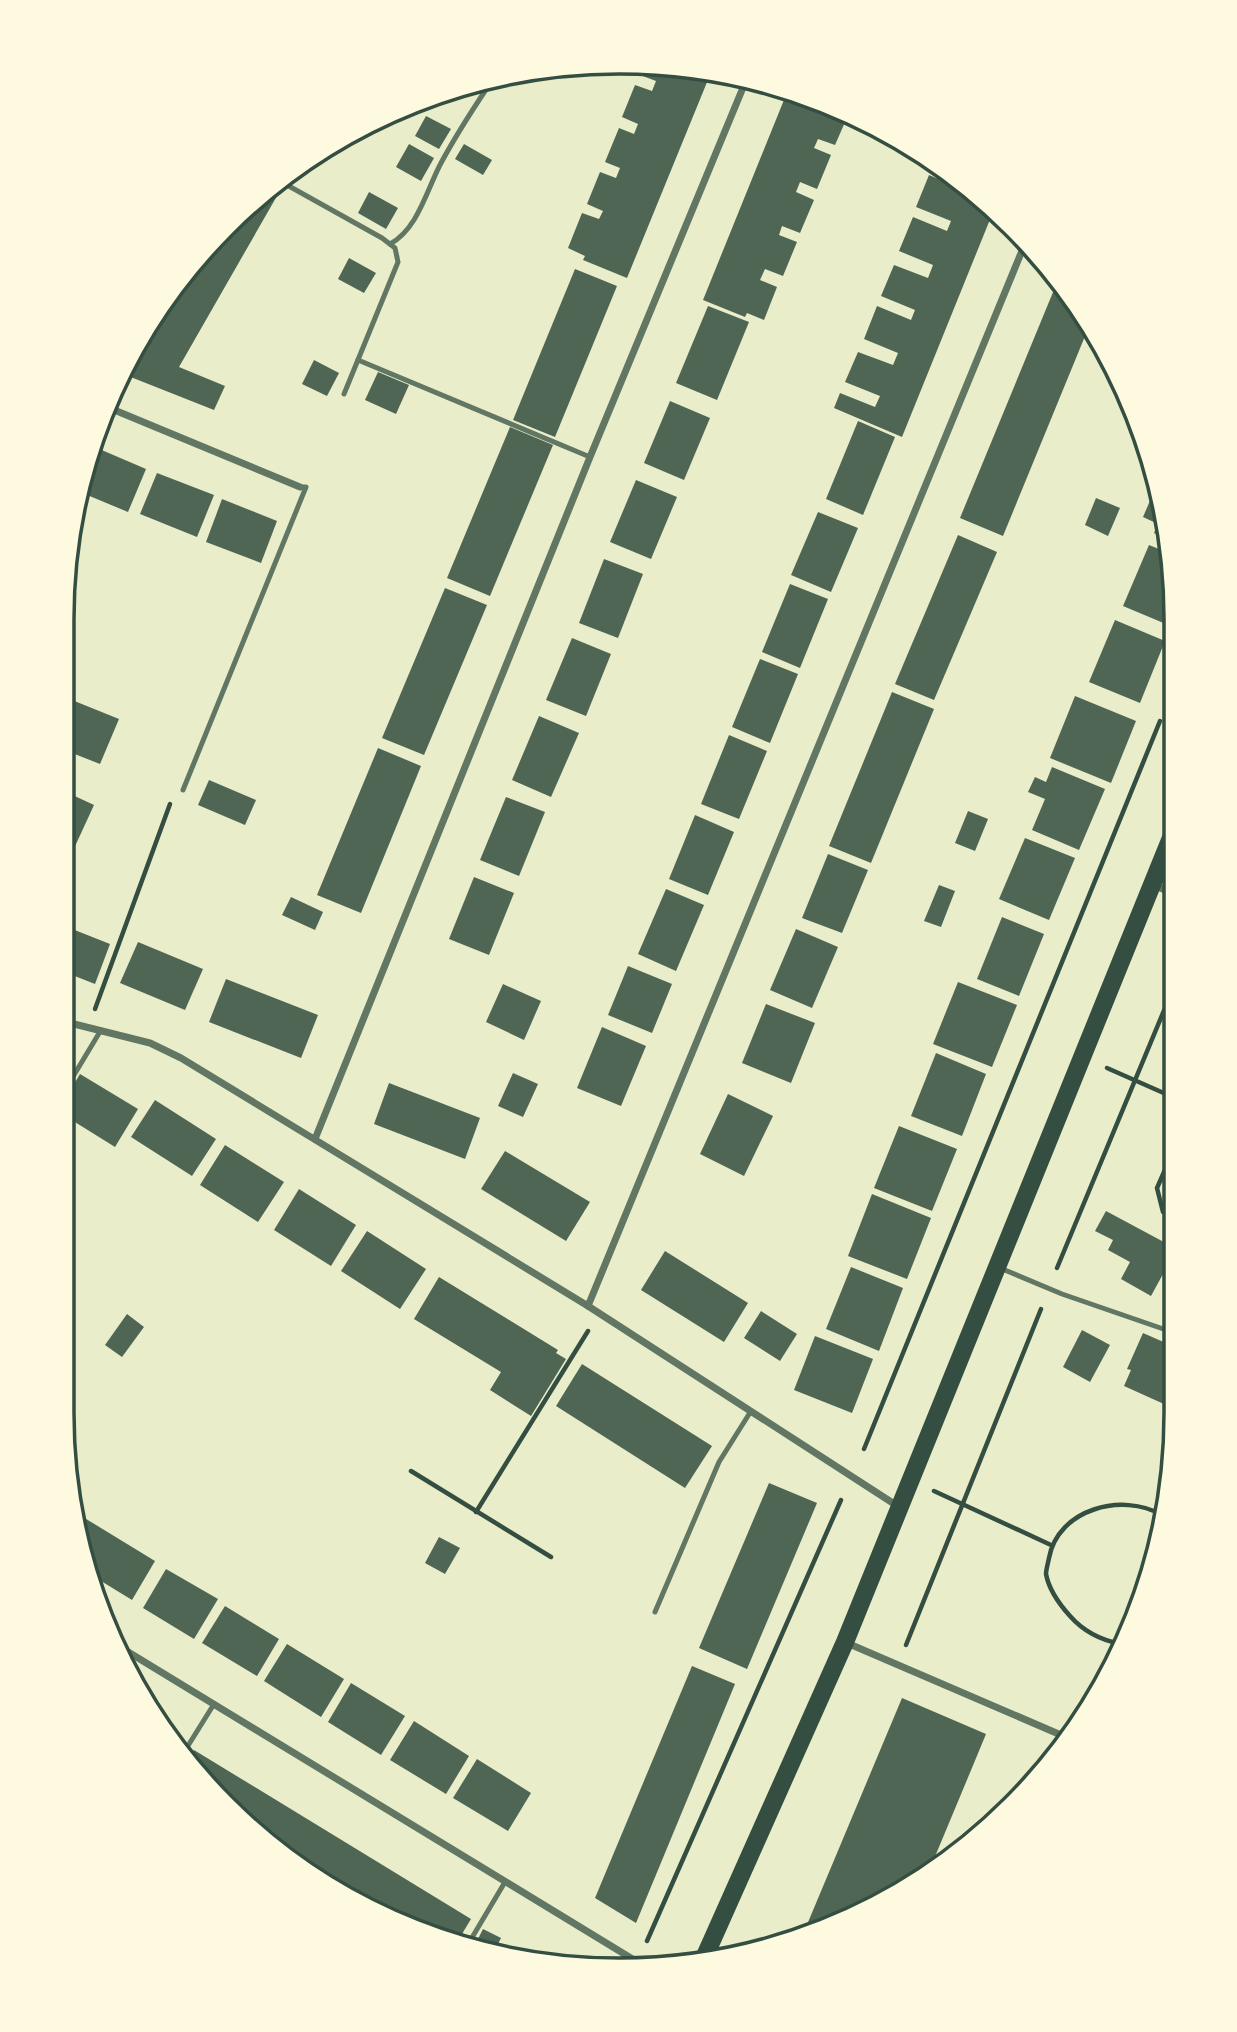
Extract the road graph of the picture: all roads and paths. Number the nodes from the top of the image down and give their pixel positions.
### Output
1 (743, 88) edge
2 (486, 90) edge
3 (288, 186) edge
4 (390, 244) junction
5 (1022, 253) edge
6 (358, 360) junction
7 (344, 394) dead end
8 (115, 410) edge
9 (590, 457) junction
10 (300, 487) joint
11 (1160, 721) dead end
12 (183, 790) dead end
13 (1164, 854) edge
14 (1151, 884) junction
15 (1164, 889) edge
16 (1164, 1010) edge
17 (74, 1024) edge
18 (101, 1030) junction
19 (1080, 1056) junction
20 (74, 1075) edge
21 (1135, 1080) junction
22 (1164, 1092) edge
23 (315, 1139) junction
24 (1164, 1172) edge
25 (1164, 1212) edge
26 (998, 1267) junction
27 (1049, 1289) junction
28 (588, 1306) junction
29 (598, 1313) junction
30 (1164, 1329) edge
31 (751, 1411) junction
32 (864, 1449) dead end
33 (411, 1471) dead end
34 (911, 1480) junction
35 (841, 1500) dead end
36 (964, 1504) junction
37 (899, 1507) junction
38 (476, 1511) junction
39 (1154, 1511) edge
40 (1051, 1545) junction
41 (551, 1557) dead end
42 (655, 1612) dead end
43 (845, 1642) junction
44 (1113, 1643) edge
45 (129, 1652) edge
46 (898, 1665) junction
47 (214, 1704) junction
48 (1059, 1734) edge
49 (187, 1747) edge
50 (505, 1882) junction
51 (472, 1938) edge
52 (647, 1941) dead end
53 (707, 1951) edge
54 (630, 1958) edge

1 - 9 street
2 - 4 lane
3 - 4 lane
4 - 6 lane
5 - 28 street
6 - 7 lane
6 - 9 lane
8 - 10 street
9 - 23 street
10 - 12 lane
11 - 32 path
13 - 14 main road
14 - 15 street
14 - 19 main road
16 - 21 path
17 - 18 street
18 - 20 lane
18 - 23 street
19 - 21 path
19 - 26 main road
21 - 22 path
21 - 27 path
23 - 28 street
24 - 25 path
26 - 27 lane
26 - 34 main road
27 - 30 lane
27 - 36 path
28 - 29 street
29 - 31 street
29 - 38 path
31 - 37 street
31 - 42 lane
33 - 38 path
34 - 36 path
34 - 37 main road
35 - 52 path
36 - 40 path
36 - 46 path
37 - 43 main road
38 - 41 path
39 - 40 path
40 - 44 path
43 - 46 street
43 - 53 main road
45 - 47 street
46 - 48 street
47 - 49 lane
47 - 50 street
50 - 51 lane
50 - 54 street

